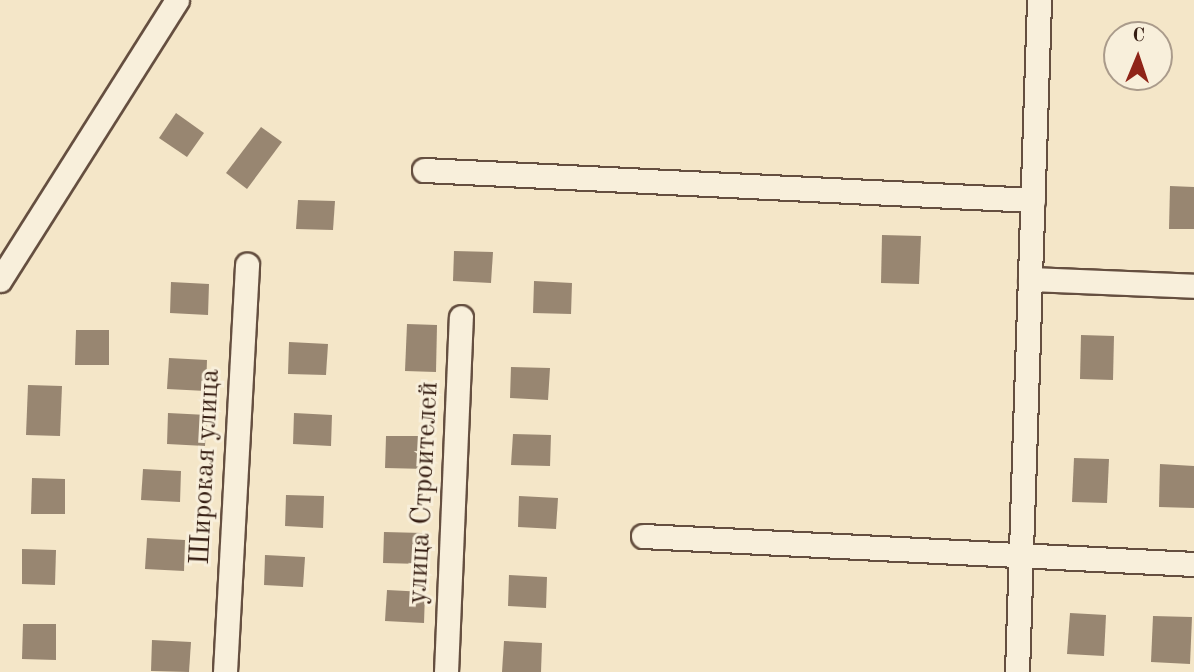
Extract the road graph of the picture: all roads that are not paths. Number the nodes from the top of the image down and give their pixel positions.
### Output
1 (177, 0) edge
2 (1040, 0) edge
3 (424, 170) dead end
4 (1033, 200) junction
5 (247, 265) dead end
6 (1030, 279) junction
7 (0, 280) edge
8 (1194, 286) edge
9 (461, 317) dead end
10 (643, 536) dead end
11 (1021, 556) junction
12 (1194, 564) edge
13 (225, 672) edge
14 (446, 672) edge
15 (1017, 672) edge

1 - 7 street
2 - 4 street
3 - 4 street
4 - 6 street
5 - 13 street, Широкая улица
6 - 8 street
6 - 11 street
9 - 14 street, улица Строителей
10 - 11 street
11 - 12 street
11 - 15 street

